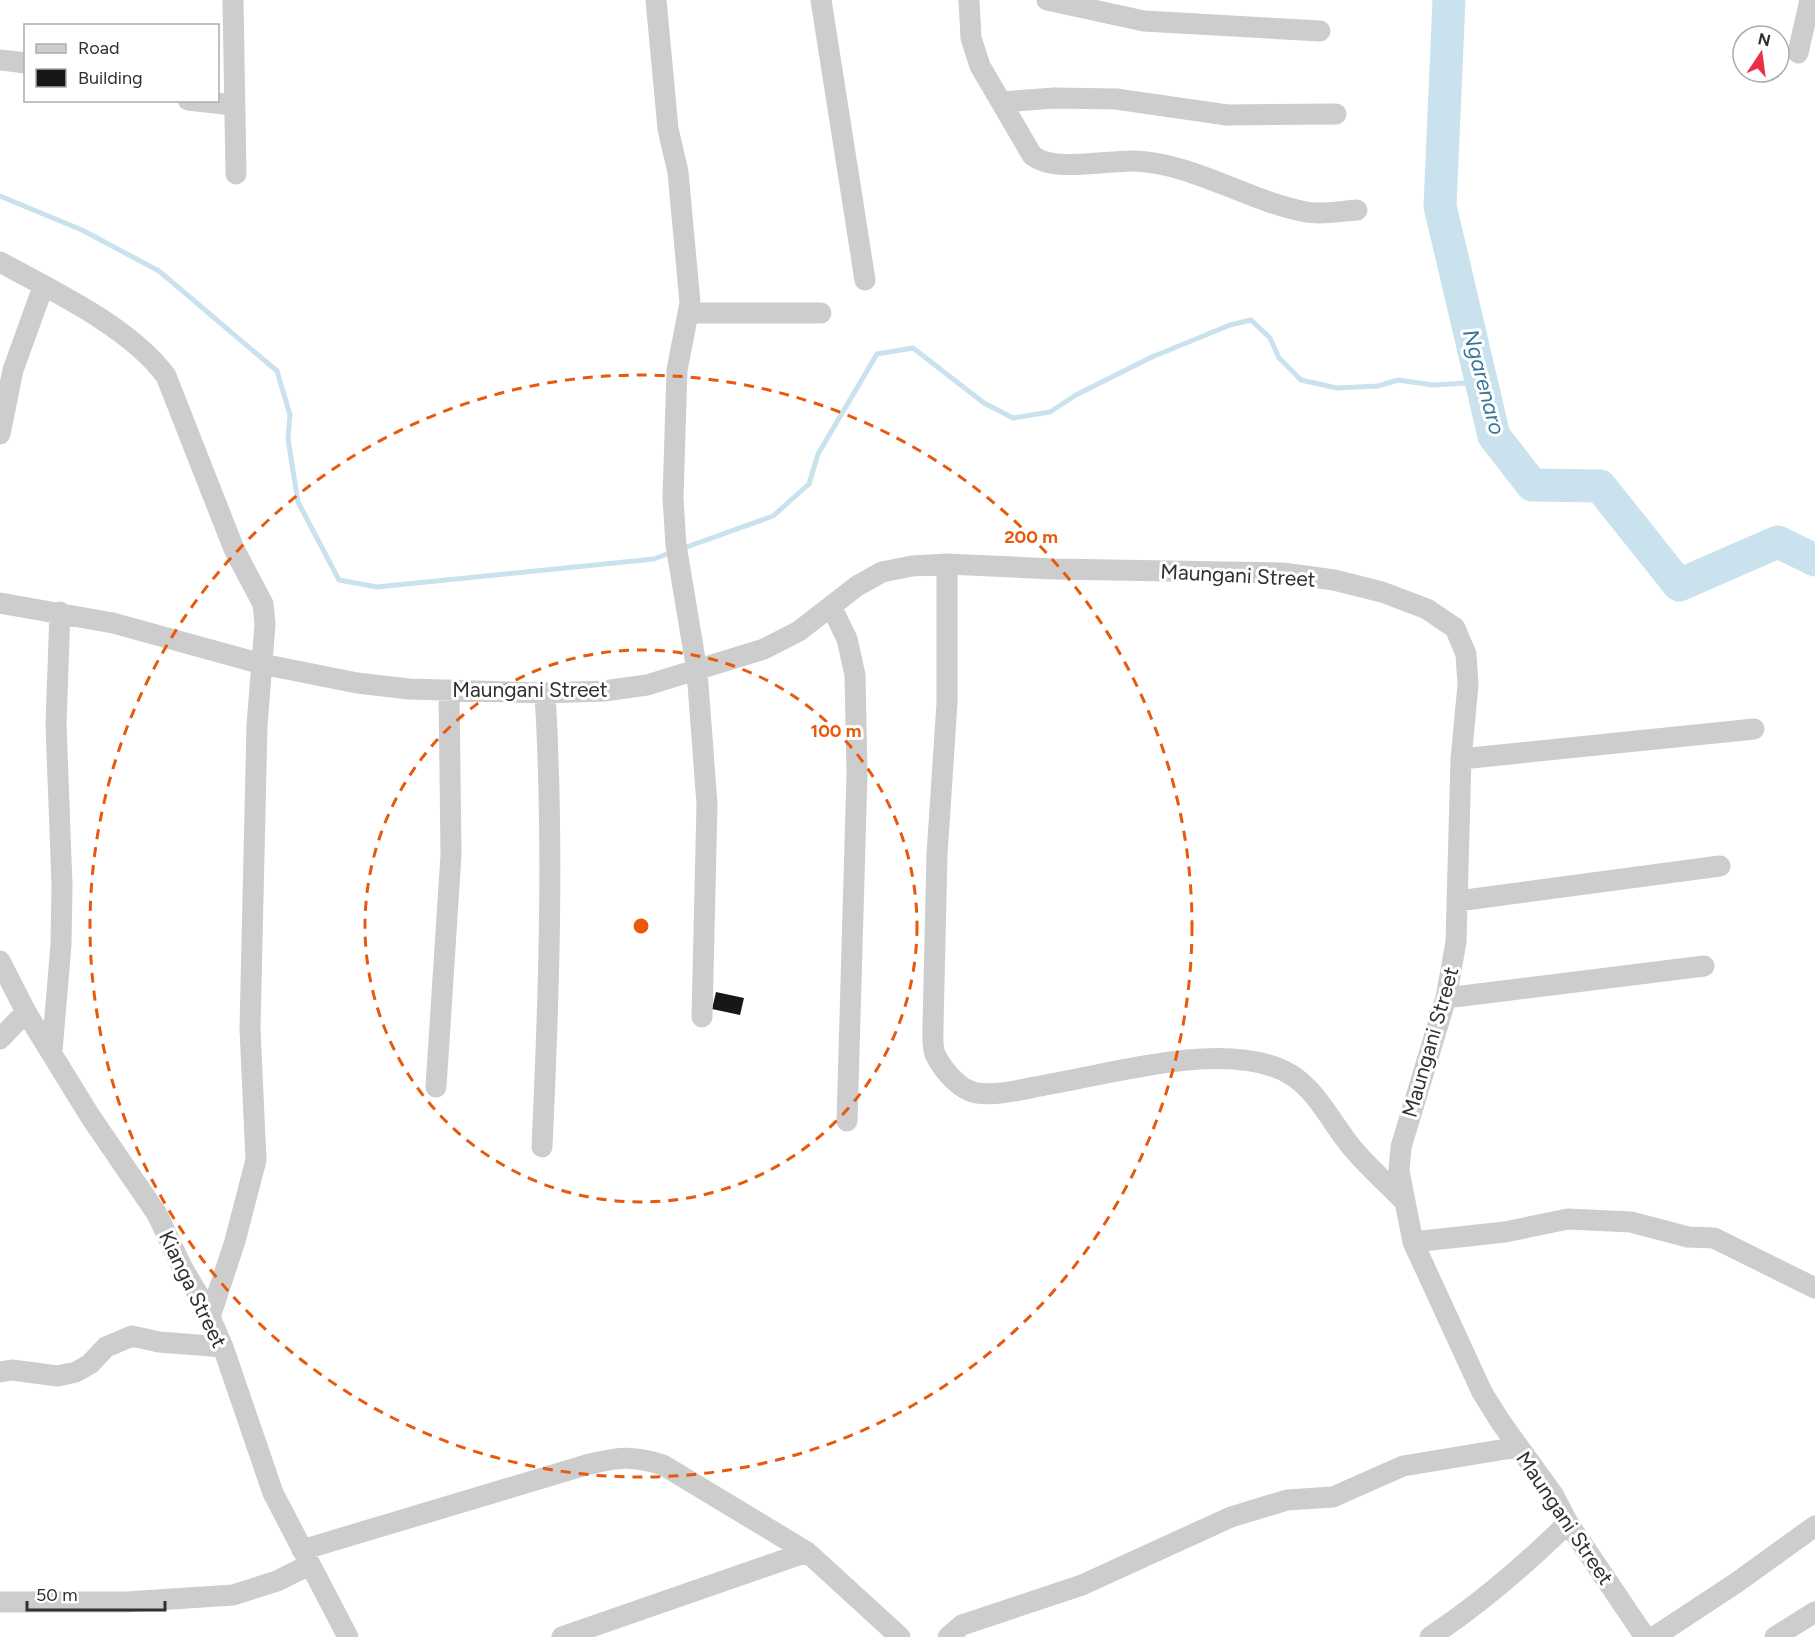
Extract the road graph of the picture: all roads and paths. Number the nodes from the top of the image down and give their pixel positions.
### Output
1 (233, 0) edge
2 (656, 0) edge
3 (821, 0) edge
4 (969, 0) edge
5 (1047, 0) edge
6 (1810, 0) edge
7 (1320, 31) dead end
8 (1798, 53) dead end
9 (0, 60) edge
10 (24, 63) edge
11 (206, 102) edge
12 (1001, 102) junction
13 (233, 105) junction
14 (1336, 114) dead end
15 (236, 174) dead end
16 (1357, 210) dead end
17 (0, 262) edge
18 (865, 280) dead end
19 (43, 287) junction
20 (689, 313) junction
21 (821, 313) dead end
22 (0, 434) edge
23 (947, 564) junction
24 (0, 603) edge
25 (831, 606) junction
26 (60, 612) junction
27 (262, 664) junction
28 (697, 672) junction
29 (449, 690) junction
30 (545, 693) junction
31 (1754, 729) dead end
32 (1461, 759) junction
33 (1720, 866) dead end
34 (1458, 901) junction
35 (0, 961) edge
36 (1704, 966) dead end
37 (1446, 998) junction
38 (26, 1012) junction
39 (702, 1017) dead end
40 (0, 1039) edge
41 (51, 1051) junction
42 (436, 1087) dead end
43 (847, 1121) dead end
44 (542, 1148) dead end
45 (1403, 1200) junction
46 (1413, 1242) junction
47 (1815, 1288) edge
48 (210, 1317) junction
49 (222, 1347) junction
50 (0, 1372) edge
51 (1518, 1448) junction
52 (1568, 1523) junction
53 (1815, 1526) edge
54 (807, 1552) junction
55 (306, 1558) junction
56 (0, 1602) edge
57 (1815, 1612) edge
58 (348, 1637) edge
59 (562, 1637) edge
60 (900, 1637) edge
61 (948, 1637) edge
62 (1430, 1637) edge
63 (1645, 1637) edge
64 (1654, 1637) edge
65 (1775, 1637) edge

1 - 13 street
2 - 20 street
3 - 18 street
4 - 12 street
5 - 7 street
6 - 8 street
9 - 10 street
11 - 13 street
12 - 14 street
12 - 16 street
13 - 15 street
17 - 19 street
19 - 22 street
19 - 27 street
20 - 21 street
20 - 28 street
23 - 25 street, Maungani Street
23 - 32 street, Maungani Street
23 - 45 street
24 - 26 street, Maungani Street
25 - 28 street, Maungani Street
25 - 43 street
26 - 27 street, Maungani Street
26 - 41 street
27 - 29 street, Maungani Street
27 - 48 street
28 - 30 street, Maungani Street
28 - 39 street
29 - 30 street, Maungani Street
29 - 42 street
30 - 44 street
31 - 32 street
32 - 34 street, Maungani Street
33 - 34 street
34 - 37 street, Maungani Street
35 - 38 street, Kianga Street
36 - 37 street
37 - 45 street, Maungani Street
38 - 40 street
38 - 41 street, Kianga Street
41 - 48 street, Kianga Street
45 - 46 street, Maungani Street
46 - 47 street
46 - 51 street, Maungani Street
48 - 49 street, Kianga Street
49 - 50 street
49 - 55 street, Kianga Street
51 - 52 street, Maungani Street
51 - 61 street
52 - 62 street
52 - 63 street, Maungani Street
53 - 64 street
54 - 55 street
54 - 59 street
54 - 60 street
55 - 56 street
55 - 58 street, Kianga Street
57 - 65 street

